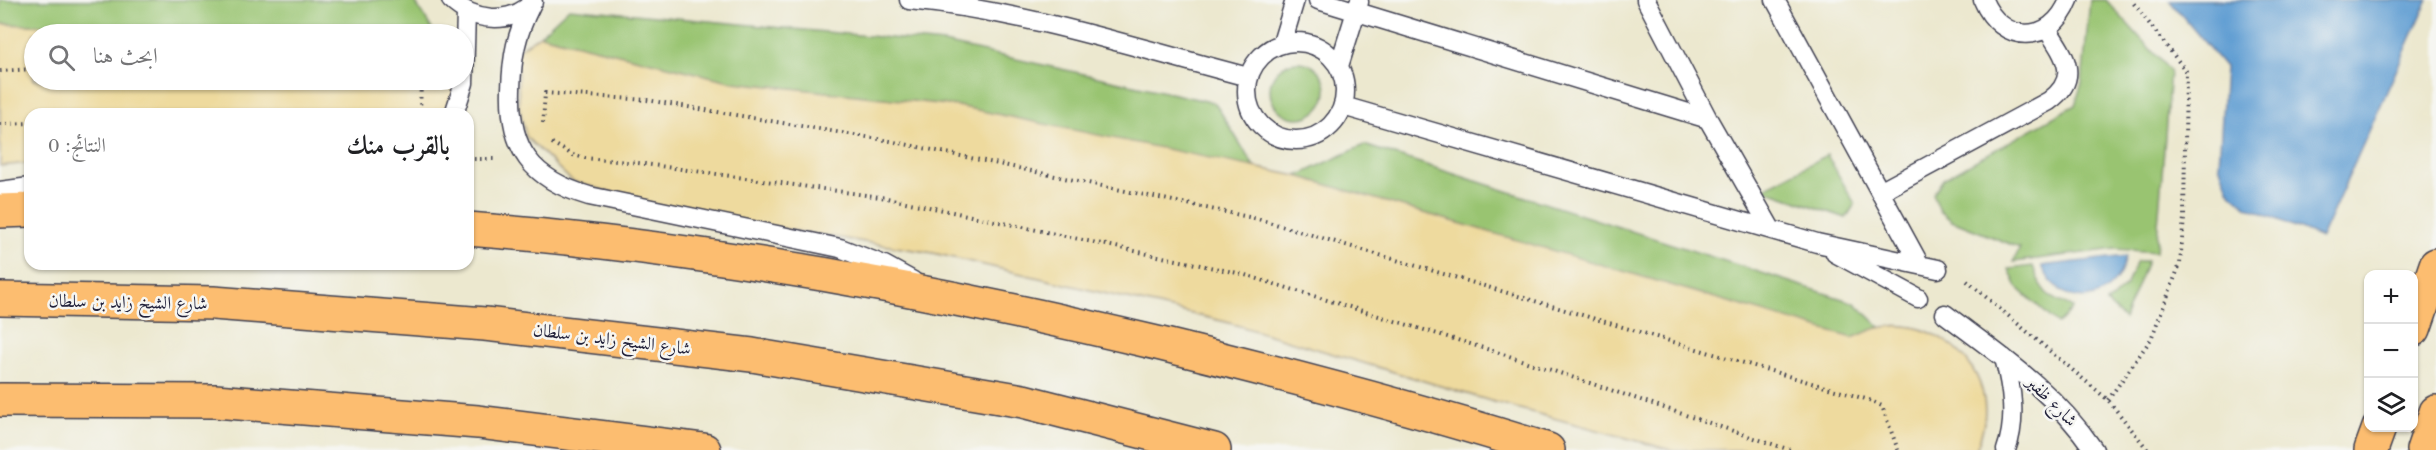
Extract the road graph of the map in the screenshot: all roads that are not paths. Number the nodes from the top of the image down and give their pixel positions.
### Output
1 (451, 0) edge
2 (909, 0) edge
3 (1295, 0) edge
4 (1318, 0) edge
5 (1646, 0) edge
6 (1776, 0) edge
7 (1983, 0) edge
8 (2069, 0) edge
9 (532, 2) edge
10 (968, 4) edge
11 (1358, 6) edge
12 (466, 12) junction
13 (466, 24) edge
14 (2047, 29) junction
15 (1282, 43) junction
16 (1339, 66) junction
17 (1248, 77) junction
18 (462, 90) edge
19 (1343, 106) junction
20 (456, 108) edge
21 (1708, 119) junction
22 (24, 188) edge
23 (0, 191) edge
24 (1880, 192) junction
25 (24, 210) edge
26 (0, 211) edge
27 (1771, 229) junction
28 (474, 230) edge
29 (1817, 243) junction
30 (2436, 265) edge
31 (936, 293) junction
32 (1918, 298) dead end
33 (0, 299) edge
34 (1945, 314) dead end
35 (2416, 324) edge
36 (2004, 358) junction
37 (0, 400) edge
38 (2436, 412) edge
39 (2378, 432) edge
40 (1550, 449) edge
41 (704, 450) edge
42 (1214, 450) edge
43 (2006, 450) edge
44 (2094, 450) edge
45 (2371, 450) edge
46 (2422, 450) edge

1 - 12 lane
2 - 10 lane
3 - 15 lane
4 - 11 lane
5 - 21 lane
6 - 24 lane
7 - 14 lane
8 - 14 lane
9 - 12 lane
9 - 31 lane
10 - 17 lane
11 - 16 lane
11 - 21 lane
12 - 13 lane
14 - 24 lane
15 - 16 lane
15 - 17 lane
16 - 19 lane
17 - 19 lane
18 - 20 lane
19 - 27 lane
21 - 27 lane
22 - 23 lane
24 - 29 lane
25 - 26 main road
27 - 29 lane
28 - 31 main road
29 - 32 lane
30 - 35 main road
31 - 40 main road
33 - 42 main road, شارع الشيخ زايد بن سلطان
34 - 36 lane, شارع ظفير
36 - 43 lane
36 - 44 lane, شارع ظفير
37 - 41 main road
38 - 46 main road
39 - 45 main road

